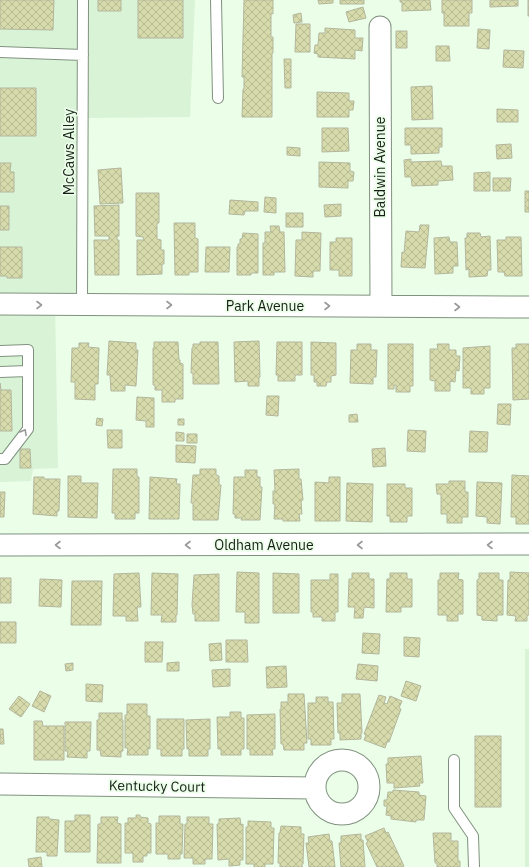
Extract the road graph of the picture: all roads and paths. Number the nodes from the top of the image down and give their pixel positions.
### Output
1 (83, 0) edge
2 (216, 0) edge
3 (380, 27) dead end
4 (0, 52) edge
5 (83, 55) junction
6 (218, 98) dead end
7 (0, 304) edge
8 (82, 305) junction
9 (381, 306) junction
10 (529, 307) edge
11 (0, 351) edge
12 (28, 371) junction
13 (0, 372) edge
14 (0, 459) edge
15 (529, 544) edge
16 (0, 545) edge
17 (454, 760) dead end
18 (0, 784) edge
19 (314, 788) dead end
20 (474, 867) edge

1 - 5 lane, McCaws Alley
2 - 6 lane
3 - 9 street, Baldwin Avenue
4 - 5 lane
5 - 8 lane, McCaws Alley
7 -> 8 street, Park Avenue
8 -> 9 street, Park Avenue
9 -> 10 street, Park Avenue
11 - 12 lane
12 - 13 lane
14 -> 12 lane
15 -> 16 street, Oldham Avenue
17 - 20 lane
18 - 19 street, Kentucky Court

